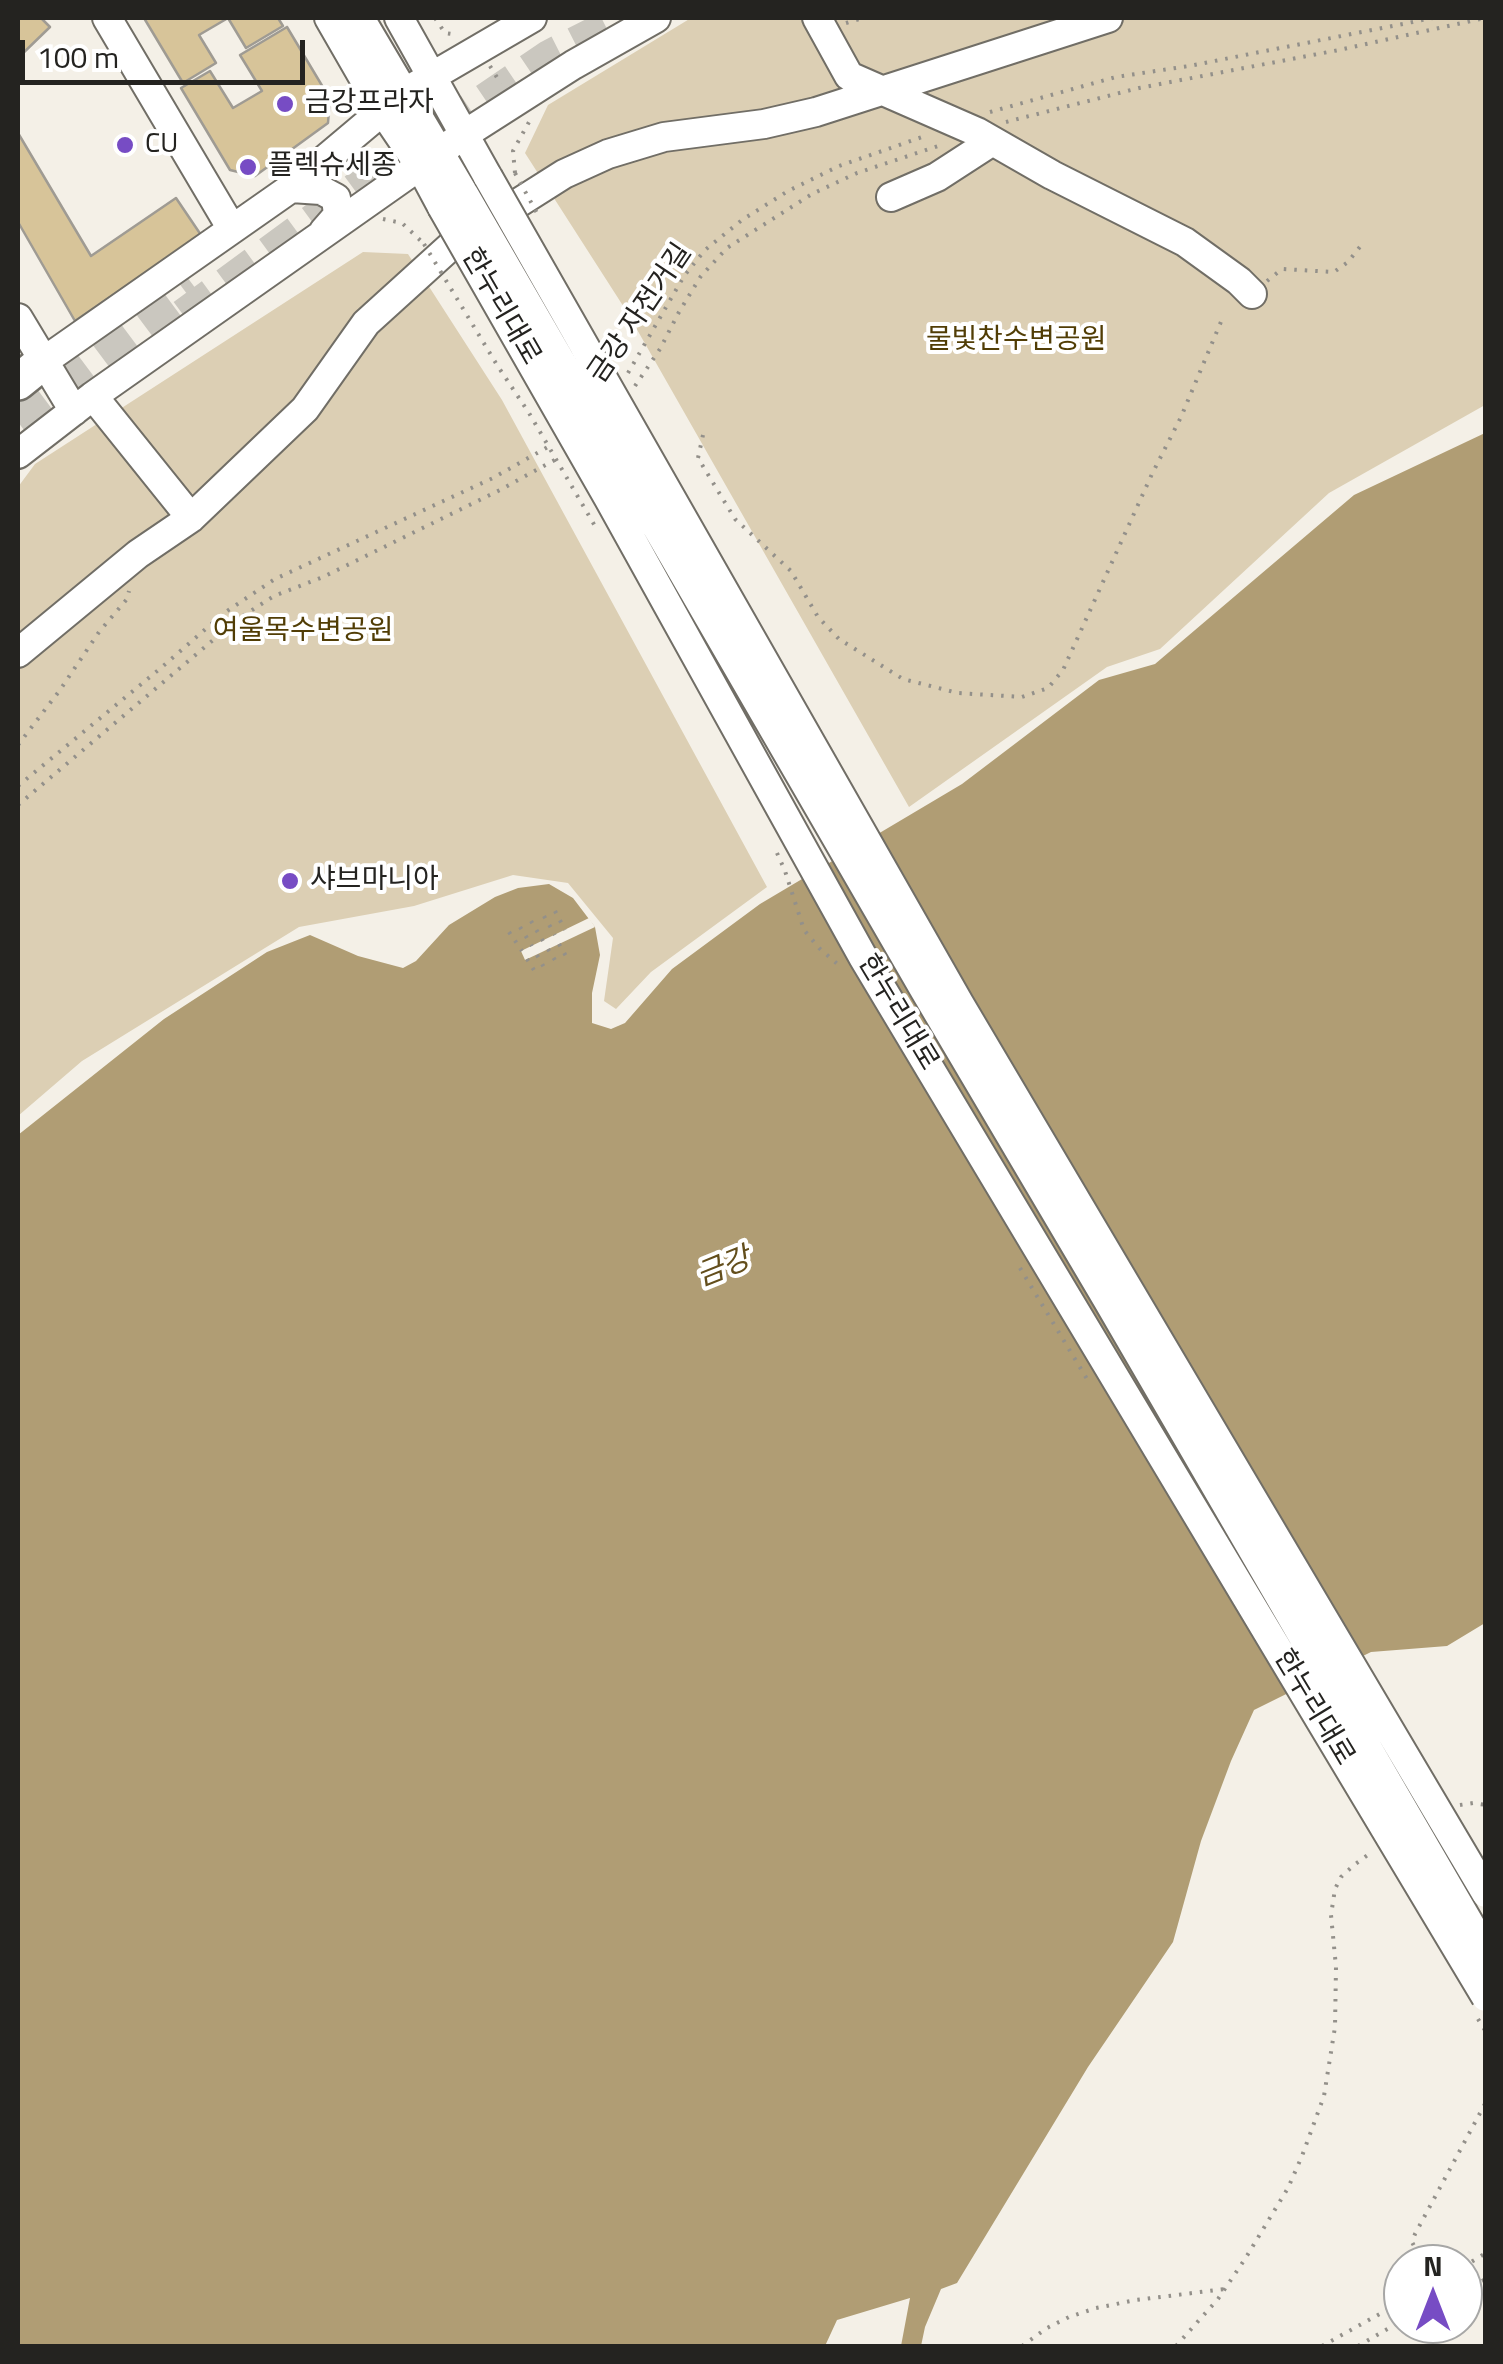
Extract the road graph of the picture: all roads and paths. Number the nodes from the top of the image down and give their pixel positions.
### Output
1 (107, 18) edge
2 (329, 18) edge
3 (360, 18) edge
4 (399, 18) edge
5 (435, 18) edge
6 (532, 18) edge
7 (656, 18) edge
8 (816, 18) edge
9 (1108, 18) edge
10 (1431, 18) edge
11 (1485, 18) edge
12 (479, 48) junction
13 (431, 76) junction
14 (405, 92) junction
15 (881, 92) junction
16 (382, 110) junction
17 (520, 114) junction
18 (974, 133) junction
19 (465, 134) junction
20 (430, 159) junction
21 (291, 188) junction
22 (891, 198) dead end
23 (454, 200) junction
24 (382, 219) dead end
25 (232, 229) junction
26 (323, 232) junction
27 (1362, 242) dead end
28 (424, 244) dead end
29 (1252, 294) joint
30 (1223, 317) dead end
31 (18, 318) edge
32 (31, 372) edge
33 (629, 372) dead end
34 (627, 398) dead end
35 (84, 404) junction
36 (703, 435) dead end
37 (557, 442) dead end
38 (570, 451) dead end
39 (18, 454) edge
40 (190, 518) junction
41 (138, 554) junction
42 (18, 653) edge
43 (18, 745) edge
44 (18, 786) edge
45 (18, 805) edge
46 (554, 910) dead end
47 (544, 916) dead end
48 (531, 921) dead end
49 (520, 927) dead end
50 (565, 930) dead end
51 (510, 932) dead end
52 (555, 935) dead end
53 (543, 941) dead end
54 (560, 944) dead end
55 (532, 946) dead end
56 (548, 949) dead end
57 (522, 951) dead end
58 (537, 955) dead end
59 (567, 958) dead end
60 (527, 959) dead end
61 (558, 965) dead end
62 (546, 970) dead end
63 (537, 975) dead end
64 (1461, 1805) dead end
65 (1486, 1805) edge
66 (1373, 1852) dead end
67 (1486, 1893) edge
68 (1486, 1952) edge
69 (1486, 1998) edge
70 (1486, 2102) edge
71 (1413, 2244) edge
72 (1225, 2289) junction
73 (1383, 2311) edge
74 (1383, 2332) edge
75 (1022, 2346) edge
76 (1176, 2346) edge
77 (1322, 2346) edge
78 (1358, 2346) edge

1 - 25 street
2 - 16 street, 한누리대로
3 - 14 street
4 - 13 street, 한누리대로
5 - 12 path
6 - 12 street
7 - 17 street
8 - 15 street
9 - 15 street
10 - 18 path, 금강 자전거길
11 - 18 path
12 - 13 street
12 - 17 path
13 - 14 street
13 - 19 street, 한누리대로
14 - 16 street
14 - 20 street
15 - 18 street
15 - 40 street
16 - 20 street, 한누리대로
16 - 21 street
17 - 19 street
18 - 22 street
18 - 29 street
18 - 33 path, 금강 자전거길
18 - 34 path
19 - 20 street
19 - 67 street, 한누리대로, bridge
20 - 23 street, 한누리대로
20 - 26 street
21 - 25 street
21 - 26 street
23 - 68 street, bridge
23 - 69 street, 한누리대로, bridge
24 - 28 path
25 - 32 street
26 - 35 street
27 - 29 path
30 - 36 path
31 - 32 street
32 - 35 street
35 - 39 street
35 - 40 street
37 - 44 path
38 - 45 path
40 - 41 street
41 - 42 street
41 - 43 path
46 - 50 path
47 - 52 path
48 - 53 path
49 - 55 path
51 - 57 path
54 - 59 path
56 - 61 path
58 - 62 path
60 - 63 path
64 - 65 path
66 - 72 path
70 - 71 path
72 - 75 path
72 - 76 path
73 - 77 path
74 - 78 path

